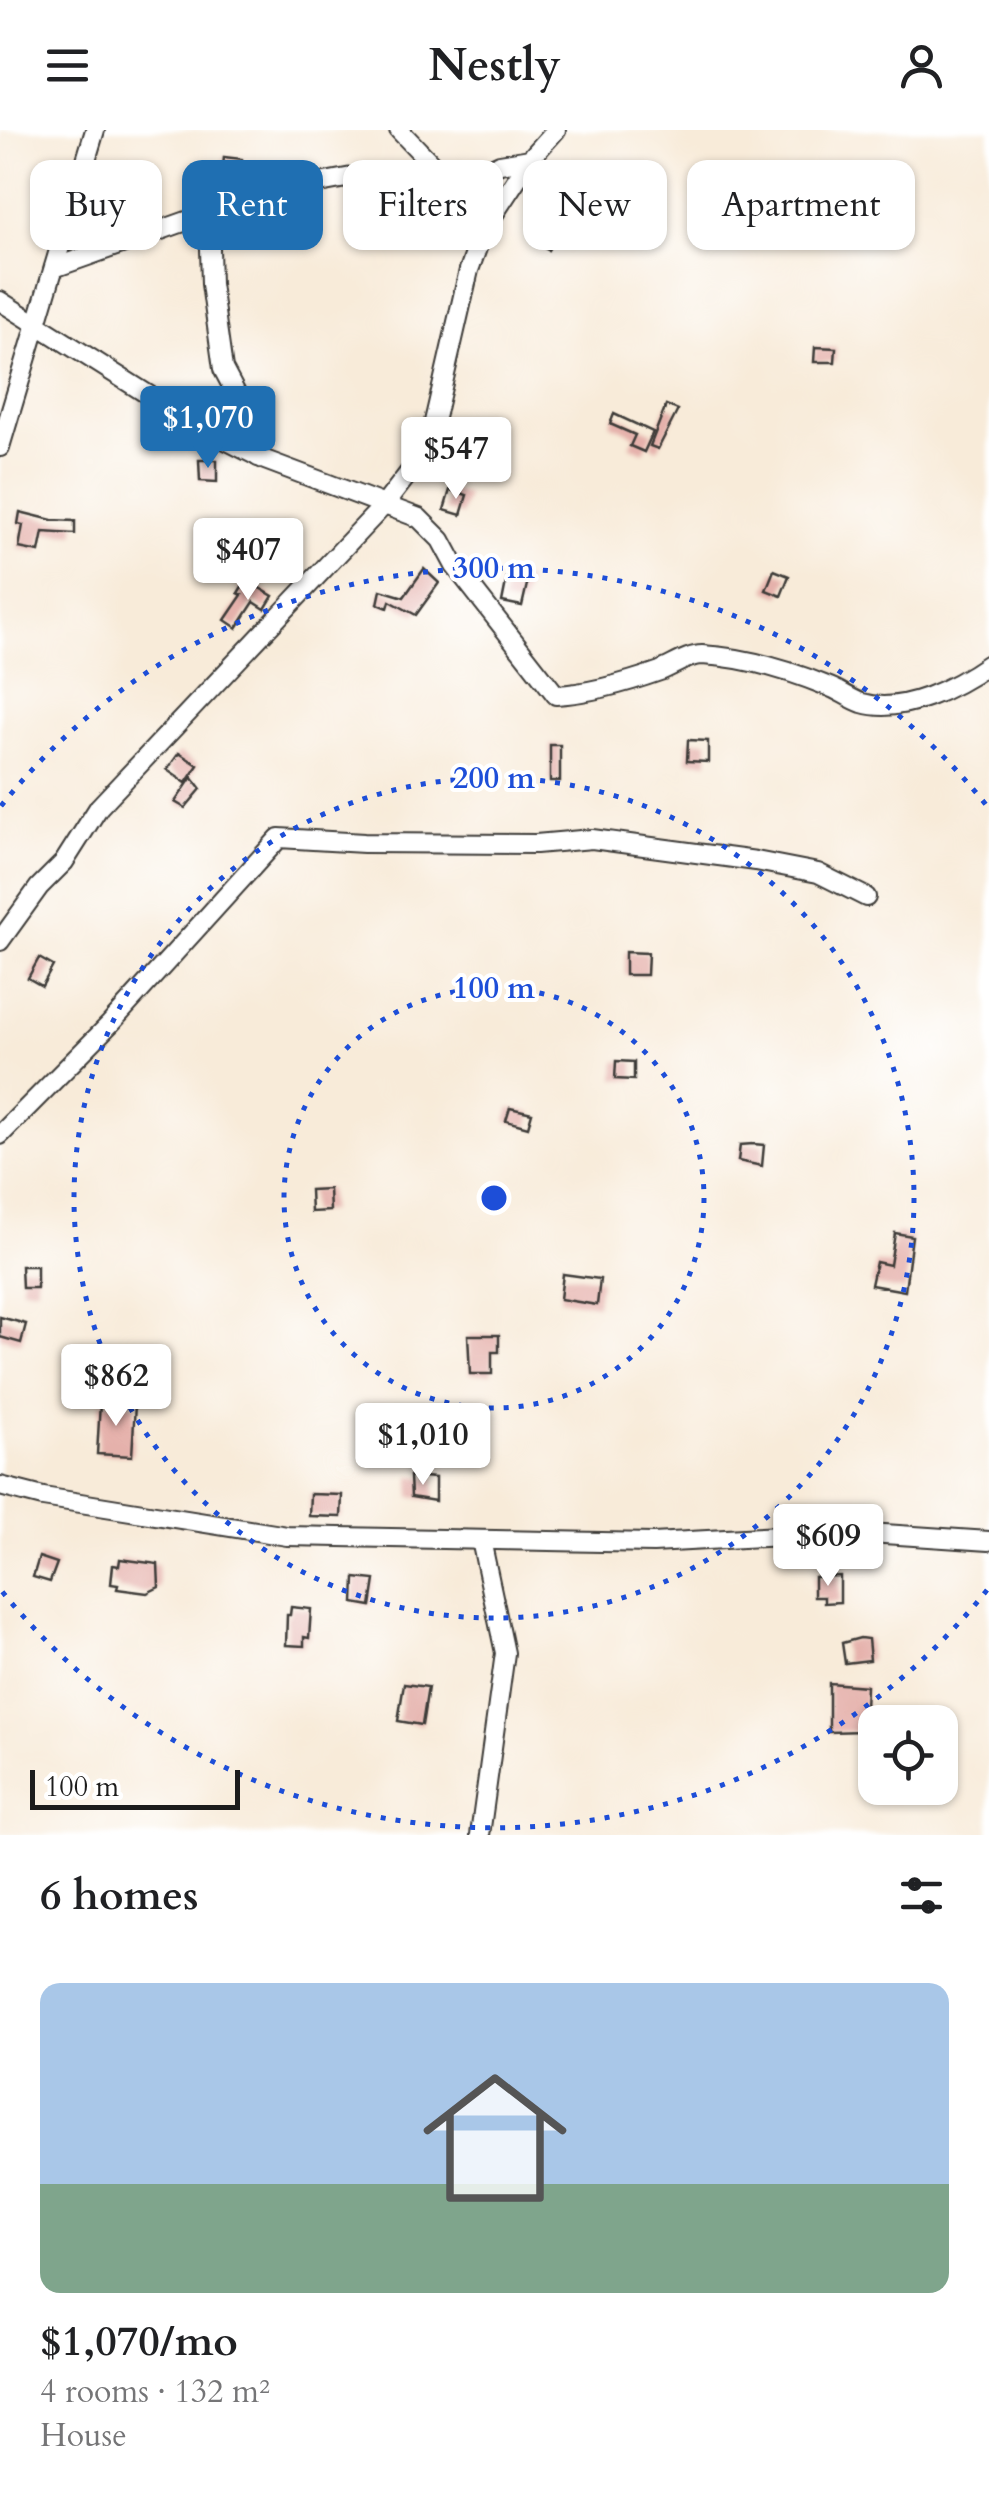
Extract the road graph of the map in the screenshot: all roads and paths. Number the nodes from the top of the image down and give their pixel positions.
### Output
1 (96, 130) edge
2 (400, 130) edge
3 (556, 130) edge
4 (428, 160) edge
5 (530, 160) edge
6 (523, 170) edge
7 (503, 200) edge
8 (182, 223) edge
9 (211, 250) edge
10 (476, 250) edge
11 (54, 268) junction
12 (0, 301) edge
13 (37, 322) junction
14 (0, 448) edge
15 (258, 457) junction
16 (385, 504) junction
17 (989, 664) edge
18 (866, 897) dead end
19 (0, 940) edge
20 (0, 1135) edge
21 (0, 1486) edge
22 (481, 1540) junction
23 (989, 1542) edge
24 (480, 1835) edge

1 - 11 street
2 - 4 street
3 - 5 street
6 - 7 street
8 - 11 street
9 - 15 street
10 - 16 street
11 - 13 street
12 - 13 street
13 - 14 street
13 - 15 street
15 - 16 street
16 - 17 street
16 - 19 street
18 - 20 street
21 - 22 street
22 - 23 street
22 - 24 street

